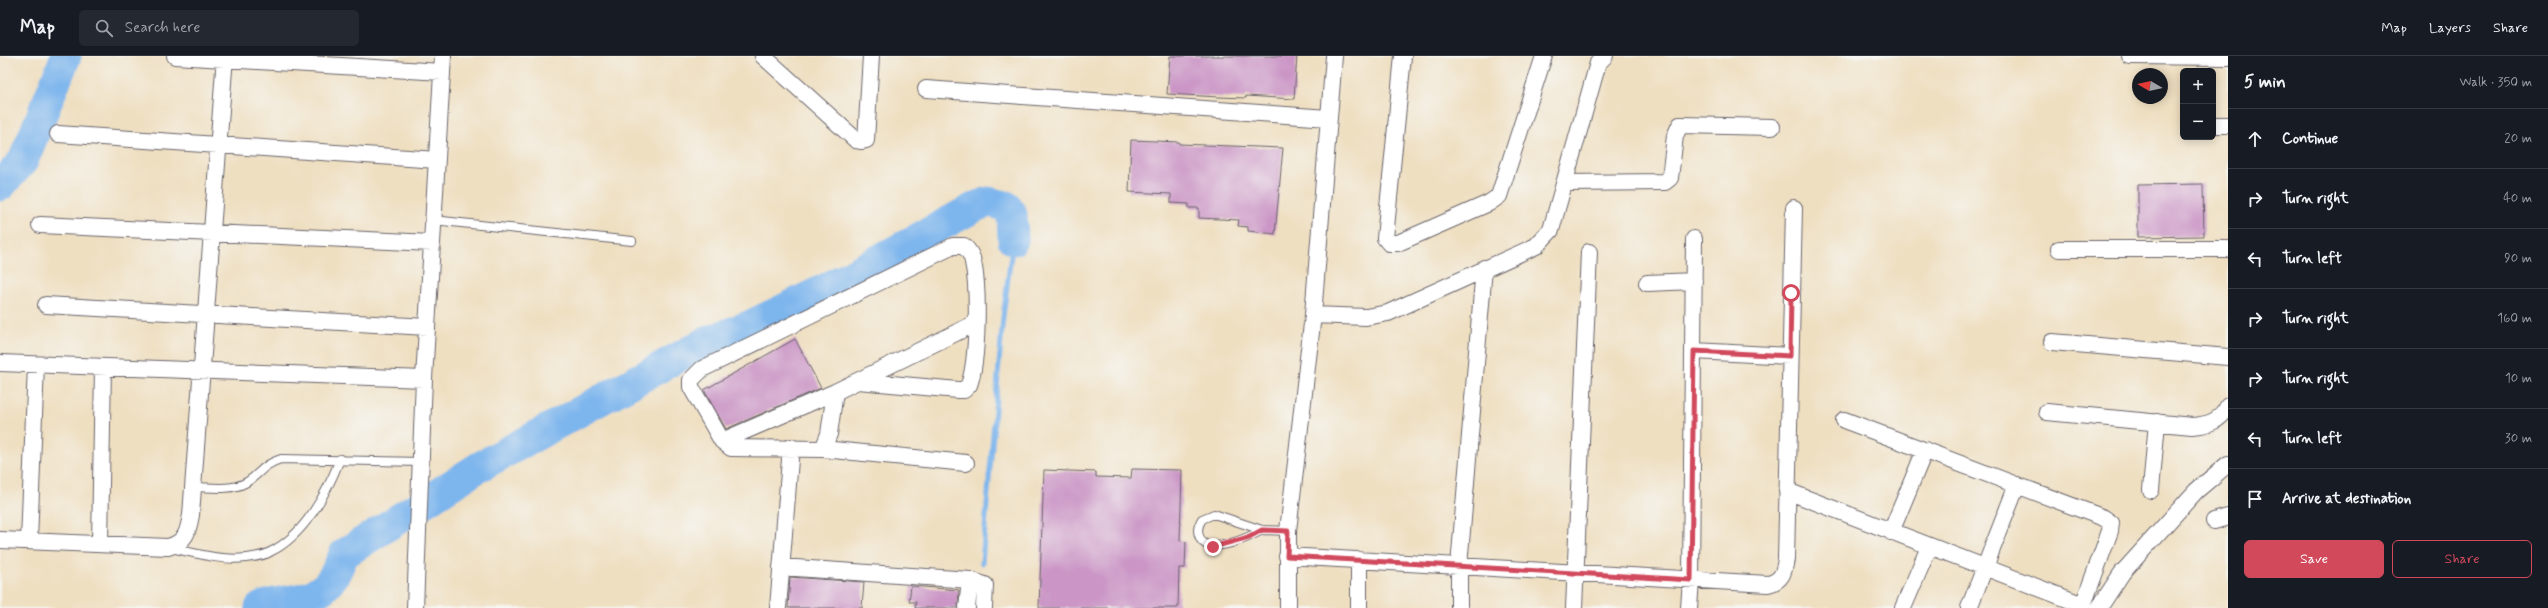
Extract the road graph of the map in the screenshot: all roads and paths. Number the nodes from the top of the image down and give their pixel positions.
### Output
1 (175, 56) edge
2 (763, 56) edge
3 (872, 56) edge
4 (1334, 56) edge
5 (1403, 56) edge
6 (1544, 56) edge
7 (1604, 56) edge
8 (2130, 56) edge
9 (225, 57) edge
10 (2228, 57) edge
11 (442, 64) edge
12 (926, 89) dead end
13 (1328, 118) junction
14 (2228, 124) edge
15 (2216, 125) edge
16 (1772, 127) dead end
17 (58, 134) dead end
18 (218, 145) junction
19 (437, 160) junction
20 (1564, 183) junction
21 (1794, 208) dead end
22 (433, 220) junction
23 (40, 226) dead end
24 (213, 233) junction
25 (1694, 239) dead end
26 (632, 242) dead end
27 (432, 243) junction
28 (2060, 249) dead end
29 (2228, 249) edge
30 (1590, 252) dead end
31 (1484, 268) junction
32 (1694, 281) junction
33 (1647, 283) dead end
34 (46, 305) dead end
35 (205, 314) junction
36 (1313, 315) junction
37 (976, 323) junction
38 (427, 327) junction
39 (2052, 342) dead end
40 (1694, 351) junction
41 (1790, 356) junction
42 (2228, 357) edge
43 (0, 363) edge
44 (36, 365) junction
45 (103, 367) junction
46 (200, 371) junction
47 (424, 379) junction
48 (858, 381) junction
49 (835, 392) junction
50 (2228, 406) edge
51 (2047, 412) dead end
52 (1844, 420) dead end
53 (2157, 422) junction
54 (722, 441) junction
55 (791, 447) junction
56 (823, 449) junction
57 (1924, 450) junction
58 (340, 459) junction
59 (966, 463) dead end
60 (2228, 464) edge
61 (421, 470) junction
62 (2017, 485) junction
63 (193, 487) junction
64 (2152, 490) dead end
65 (1787, 491) junction
66 (1262, 530) junction
67 (1288, 531) junction
68 (1891, 532) junction
69 (0, 540) edge
70 (29, 541) junction
71 (100, 544) junction
72 (168, 547) junction
73 (1929, 547) junction
74 (1287, 556) junction
75 (1359, 560) junction
76 (1459, 566) junction
77 (781, 568) junction
78 (1985, 568) junction
79 (1574, 573) junction
80 (970, 580) junction
81 (1691, 580) junction
82 (2082, 607) edge
83 (415, 608) edge
84 (778, 608) edge
85 (968, 608) edge
86 (984, 608) edge
87 (1288, 608) edge
88 (1359, 608) edge
89 (1459, 608) edge
90 (1574, 608) edge
91 (1689, 608) edge
92 (1903, 608) edge
93 (1969, 608) edge
94 (2099, 608) edge

1 - 9 street
2 - 3 street
4 - 13 street
5 - 6 street
7 - 20 street
8 - 10 street
9 - 11 street
9 - 18 street
11 - 19 street
12 - 13 street
13 - 36 street
14 - 15 street
16 - 20 street
17 - 18 street
18 - 19 street
18 - 24 street
19 - 22 street
20 - 31 street
21 - 41 street
22 - 26 lane
22 - 27 street
23 - 24 street
24 - 27 street
24 - 35 street
25 - 32 street
27 - 38 street
28 - 29 street
30 - 79 street
31 - 36 street
31 - 76 street
32 - 33 street
32 - 40 street
34 - 35 street
35 - 38 street
35 - 46 street
36 - 67 street
37 - 48 street
37 - 48 street
37 - 54 street
38 - 47 street
39 - 42 street
40 - 41 street
40 - 81 street
41 - 65 street
43 - 44 street
44 - 45 street
44 - 70 street
45 - 46 street
45 - 71 street
46 - 47 street
46 - 63 street
47 - 61 street
48 - 49 street
49 - 54 street
49 - 56 street
50 - 53 street
51 - 53 street
52 - 57 street
53 - 64 street
54 - 55 street
55 - 56 street
55 - 77 street
56 - 59 street
57 - 62 street
57 - 68 street
58 - 61 lane
58 - 63 lane
58 - 72 lane
60 - 94 street
61 - 83 street
62 - 78 street
62 - 82 street
63 - 72 street
65 - 68 street
65 - 81 street
66 - 66 lane
66 - 67 lane
67 - 74 street
68 - 73 street
69 - 70 street
70 - 71 street
71 - 72 street
73 - 78 street
73 - 92 street
74 - 75 street
74 - 87 street
75 - 76 street
75 - 88 street
76 - 79 street
76 - 89 street
77 - 80 street
77 - 84 street
78 - 82 street
78 - 93 street
79 - 81 street
79 - 90 street
80 - 85 street
80 - 86 street
81 - 91 street

